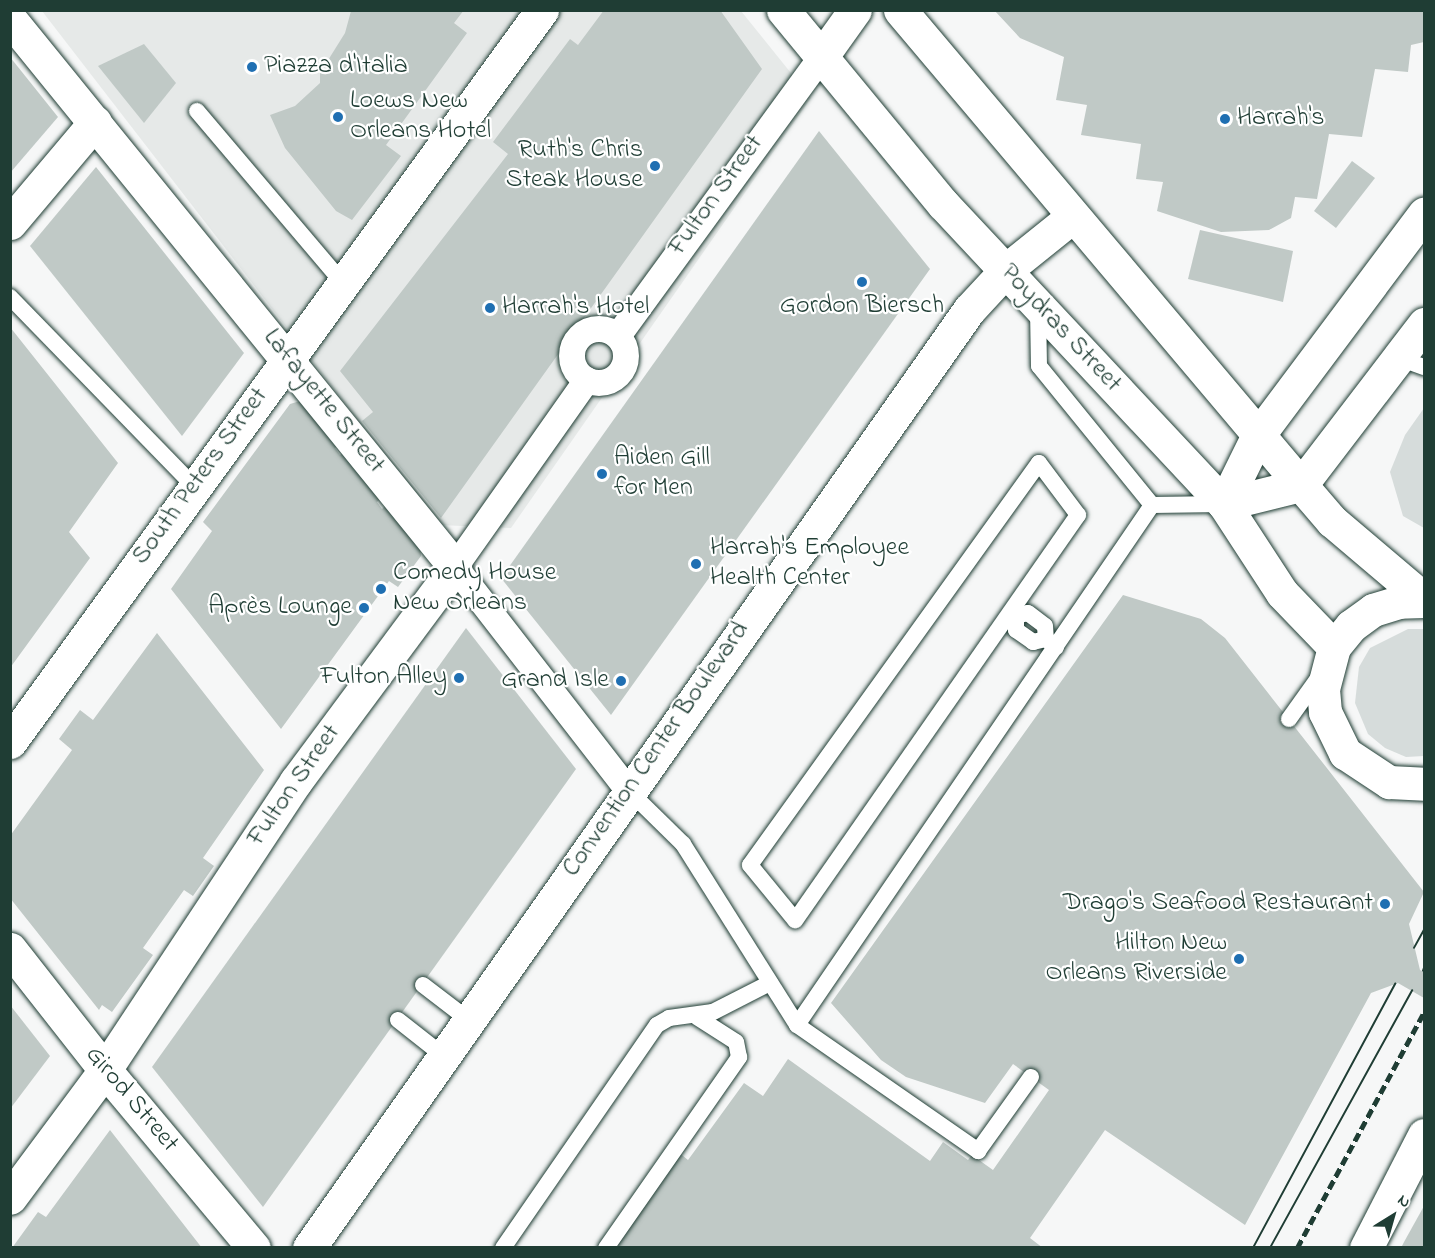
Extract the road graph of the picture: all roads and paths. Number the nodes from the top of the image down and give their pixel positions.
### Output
1 (542, 10) edge
2 (783, 10) edge
3 (855, 10) edge
4 (900, 10) edge
5 (10, 19) edge
6 (820, 59) junction
7 (197, 111) dead end
8 (95, 122) junction
9 (1425, 214) edge
10 (1072, 217) junction
11 (10, 223) edge
12 (1005, 270) junction
13 (342, 282) junction
14 (10, 297) edge
15 (1037, 305) junction
16 (1425, 324) edge
17 (618, 336) junction
18 (287, 357) junction
19 (1412, 362) edge
20 (587, 380) junction
21 (1257, 437) junction
22 (1301, 485) junction
23 (194, 486) junction
24 (1224, 504) junction
25 (1152, 505) junction
26 (455, 567) junction
27 (1425, 600) edge
28 (1013, 613) junction
29 (1051, 643) junction
30 (1330, 657) junction
31 (1289, 718) dead end
32 (10, 742) edge
33 (1425, 784) edge
34 (628, 790) junction
35 (10, 949) edge
36 (770, 984) junction
37 (423, 985) dead end
38 (697, 1017) junction
39 (398, 1020) dead end
40 (470, 1021) junction
41 (797, 1025) junction
42 (445, 1056) junction
43 (105, 1070) junction
44 (1031, 1077) dead end
45 (1425, 1135) edge
46 (10, 1198) edge
47 (254, 1248) edge
48 (309, 1248) edge
49 (503, 1248) edge
50 (606, 1248) edge
51 (1366, 1248) edge

1 - 13 street, South Peters Street
2 - 6 street, Poydras Street
3 - 6 street
4 - 10 street
5 - 8 street, Lafayette Street
6 - 12 street, Poydras Street
6 - 17 street, Fulton Street
7 - 13 lane
8 - 11 street
8 - 18 street, Lafayette Street
9 - 21 street
10 - 12 street, Convention Center Boulevard
10 - 21 street
12 - 15 street, Poydras Street
12 - 34 street, Convention Center Boulevard
13 - 18 street, South Peters Street
14 - 23 lane
15 - 24 street, Poydras Street
15 - 25 lane
16 - 19 street
17 - 20 street
17 - 20 street
18 - 23 street, South Peters Street
18 - 26 street, Lafayette Street
19 - 22 street
20 - 26 street, Fulton Street
21 - 22 street
21 - 24 street
22 - 24 street
22 - 27 street
23 - 32 street, South Peters Street
24 - 25 lane
24 - 30 street, Poydras Street
25 - 29 lane
26 - 34 street, Lafayette Street
26 - 43 street, Fulton Street
27 - 30 street
28 - 28 lane
28 - 29 lane
29 - 41 lane
30 - 31 lane
30 - 33 street
34 - 36 lane
34 - 40 street, Convention Center Boulevard
35 - 43 street, Girod Street
36 - 38 lane
36 - 41 lane
37 - 40 lane
38 - 49 lane
38 - 50 lane
39 - 42 lane
40 - 42 street, Convention Center Boulevard
41 - 44 lane
42 - 48 street, Convention Center Boulevard
43 - 46 street, Fulton Street
43 - 47 street, Girod Street
45 - 51 street

